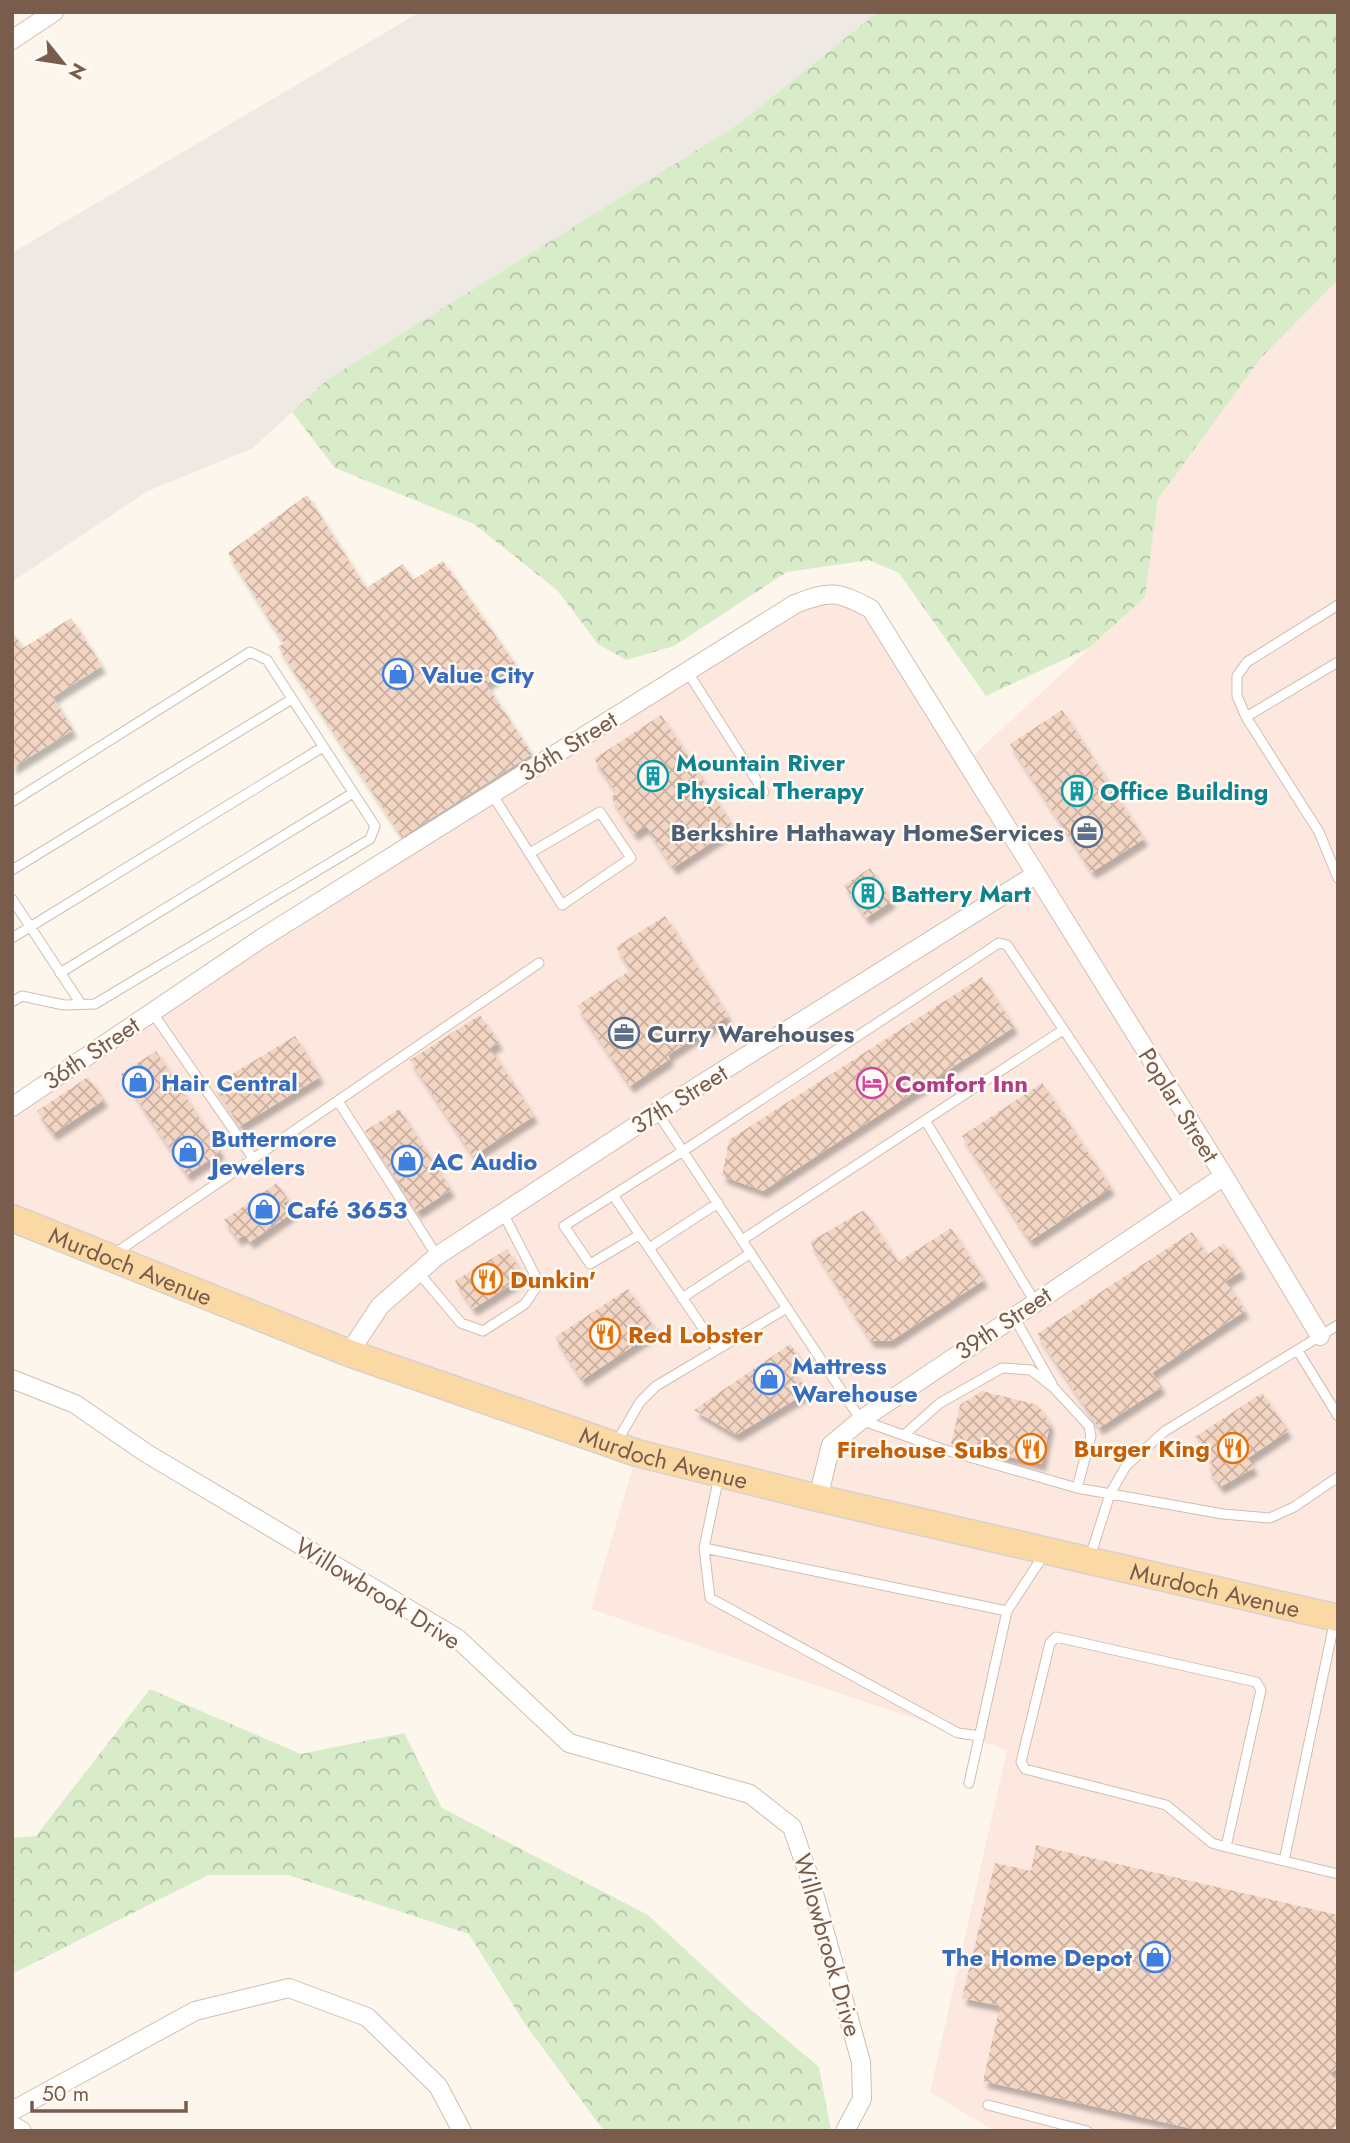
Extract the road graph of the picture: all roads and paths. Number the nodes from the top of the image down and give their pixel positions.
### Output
1 (55, 13) edge
2 (12, 40) edge
3 (1338, 605) edge
4 (1338, 663) edge
5 (688, 671) junction
6 (292, 699) junction
7 (1246, 717) junction
8 (323, 747) junction
9 (764, 792) dead end
10 (353, 793) junction
11 (492, 794) junction
12 (12, 802) edge
13 (530, 853) junction
14 (12, 870) edge
15 (1035, 875) junction
16 (1338, 878) edge
17 (12, 899) edge
18 (29, 928) junction
19 (12, 938) edge
20 (539, 963) dead end
21 (61, 973) junction
22 (12, 1002) edge
23 (80, 1004) junction
24 (152, 1013) junction
25 (1063, 1030) junction
26 (338, 1101) junction
27 (12, 1107) edge
28 (657, 1112) junction
29 (925, 1120) junction
30 (683, 1151) junction
31 (253, 1158) junction
32 (1224, 1176) junction
33 (613, 1195) junction
34 (718, 1203) junction
35 (1181, 1205) junction
36 (503, 1213) junction
37 (12, 1218) edge
38 (639, 1235) junction
39 (742, 1240) junction
40 (649, 1248) junction
41 (751, 1253) junction
42 (437, 1256) junction
43 (109, 1257) junction
44 (418, 1272) junction
45 (682, 1298) junction
46 (1034, 1302) junction
47 (787, 1308) junction
48 (1013, 1315) junction
49 (1338, 1325) edge
50 (1320, 1336) junction
51 (717, 1349) junction
52 (1298, 1351) junction
53 (349, 1353) junction
54 (12, 1379) edge
55 (1054, 1388) junction
56 (1338, 1416) edge
57 (861, 1420) junction
58 (904, 1435) junction
59 (615, 1445) junction
60 (720, 1473) junction
61 (1338, 1477) edge
62 (1077, 1488) junction
63 (1110, 1494) junction
64 (818, 1498) junction
65 (704, 1548) junction
66 (1046, 1552) junction
67 (1089, 1562) junction
68 (1007, 1611) junction
69 (1337, 1615) edge
70 (980, 1736) junction
71 (969, 1783) dead end
72 (1226, 1847) junction
73 (1284, 1861) junction
74 (1338, 1874) edge
75 (988, 2105) dead end
76 (12, 2111) edge
77 (12, 2125) edge
78 (22, 2131) edge
79 (463, 2131) edge
80 (845, 2131) edge
81 (1087, 2131) edge

1 - 2 street
3 - 7 lane
4 - 7 lane
5 - 9 lane
5 - 11 street, 36th Street
5 - 15 street, 36th Street
6 - 8 lane
6 - 12 lane
6 - 14 lane
7 - 16 lane
8 - 10 lane
8 - 18 lane
10 - 21 lane
10 - 23 lane
11 - 13 lane
11 - 24 street, 36th Street
13 - 13 lane
15 - 28 street, 37th Street
15 - 32 street, Poplar Street
17 - 18 lane
18 - 19 lane
18 - 21 lane
20 - 26 lane
21 - 23 lane
22 - 23 lane
24 - 27 street, 36th Street
24 - 31 lane
25 - 29 lane
25 - 30 lane
25 - 35 lane
26 - 31 lane
26 - 42 lane
28 - 30 lane
28 - 36 street, 37th Street
29 - 39 lane
29 - 46 lane
30 - 33 lane
30 - 34 lane
31 - 43 lane
32 - 35 street, 39th Street
32 - 50 street, Poplar Street
33 - 38 lane
33 - 38 lane
34 - 39 lane
34 - 40 lane
35 - 46 street, 39th Street
36 - 42 street, 37th Street
36 - 44 lane
37 - 43 main road, Murdoch Avenue
38 - 40 lane
39 - 41 lane
40 - 45 lane
41 - 45 lane
41 - 47 lane
42 - 44 street, 37th Street
43 - 53 main road, Murdoch Avenue
44 - 53 street, 37th Street
45 - 51 lane
46 - 48 street, 39th Street
47 - 51 lane
47 - 57 lane
48 - 55 lane
48 - 57 street, 39th Street
49 - 50 lane
50 - 52 lane
51 - 59 lane
52 - 56 lane
52 - 63 lane
53 - 59 main road, Murdoch Avenue
54 - 80 street, Willowbrook Drive
55 - 58 lane
55 - 62 lane
57 - 58 lane
57 - 64 street, 39th Street
58 - 62 lane
59 - 60 main road, Murdoch Avenue
60 - 64 main road, Murdoch Avenue
60 - 65 lane
61 - 63 lane
62 - 63 lane
63 - 67 lane
64 - 66 main road, Murdoch Avenue
65 - 68 lane
65 - 70 lane
66 - 67 main road, Murdoch Avenue
66 - 68 lane
67 - 69 main road, Murdoch Avenue
68 - 70 lane
69 - 73 lane
70 - 71 lane
72 - 72 lane
72 - 73 lane
73 - 74 lane
75 - 81 lane
76 - 79 street
77 - 78 street

